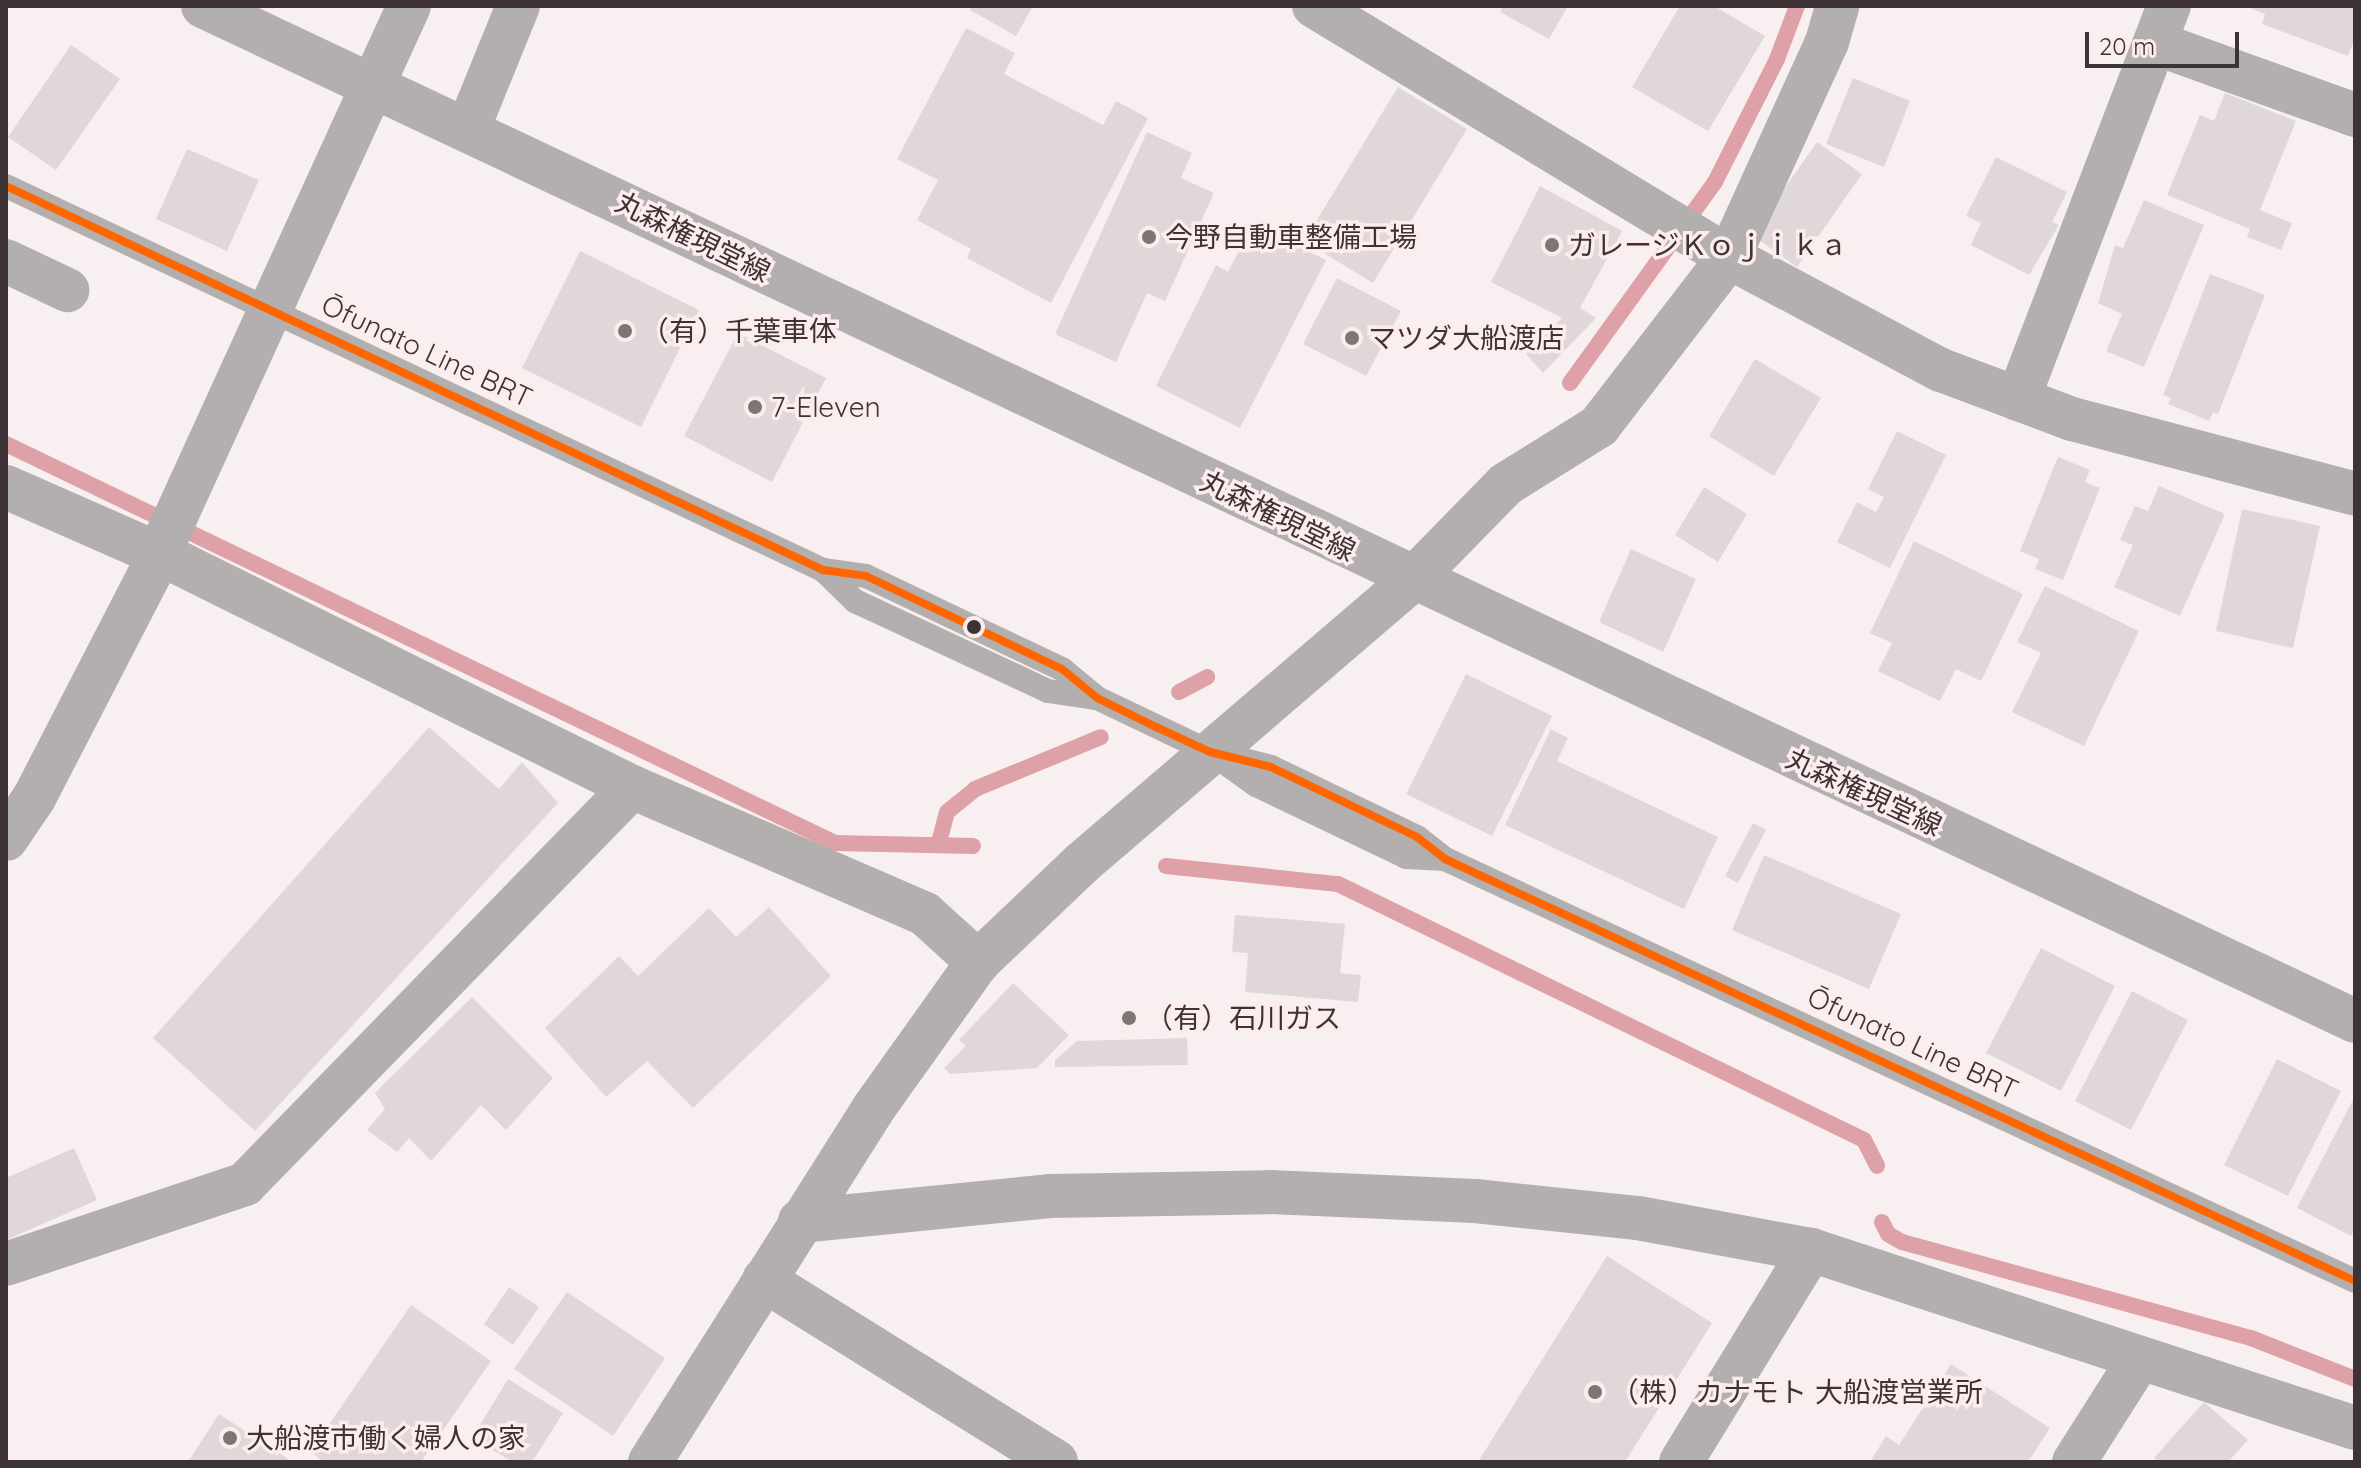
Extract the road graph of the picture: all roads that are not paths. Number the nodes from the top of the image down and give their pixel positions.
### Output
1 (203, 6) edge
2 (409, 6) edge
3 (518, 6) edge
4 (1314, 6) edge
5 (1837, 6) edge
6 (2162, 24) edge
7 (2355, 115) edge
8 (468, 129) junction
9 (6, 186) edge
10 (1699, 239) junction
11 (6, 261) edge
12 (67, 290) dead end
13 (2018, 399) junction
14 (14, 490) edge
15 (2355, 494) edge
16 (1412, 580) junction
17 (1210, 752) junction
18 (632, 787) junction
19 (6, 839) edge
20 (978, 962) junction
21 (2355, 1021) edge
22 (800, 1221) junction
23 (1811, 1250) junction
24 (6, 1264) edge
25 (764, 1280) junction
26 (2355, 1281) edge
27 (2140, 1358) junction
28 (2355, 1428) edge
29 (650, 1462) edge
30 (1056, 1462) edge
31 (1681, 1462) edge
32 (2074, 1462) edge

1 - 8 main road, 丸森権現堂線
2 - 19 main road, bridge
3 - 8 main road
4 - 10 street
5 - 10 street
6 - 7 street
6 - 13 street
8 - 16 main road, 丸森権現堂線
9 - 17 lane, Ōfunato Line BRT
10 - 13 street
10 - 16 street
11 - 12 street
13 - 15 street
14 - 18 street
16 - 17 street
16 - 21 main road, 丸森権現堂線
17 - 20 street
17 - 26 lane, Ōfunato Line BRT
18 - 20 street
18 - 24 street
20 - 22 street
22 - 23 street
22 - 25 street
23 - 27 street
23 - 31 street
25 - 29 street
25 - 30 street
27 - 28 street
27 - 32 street

